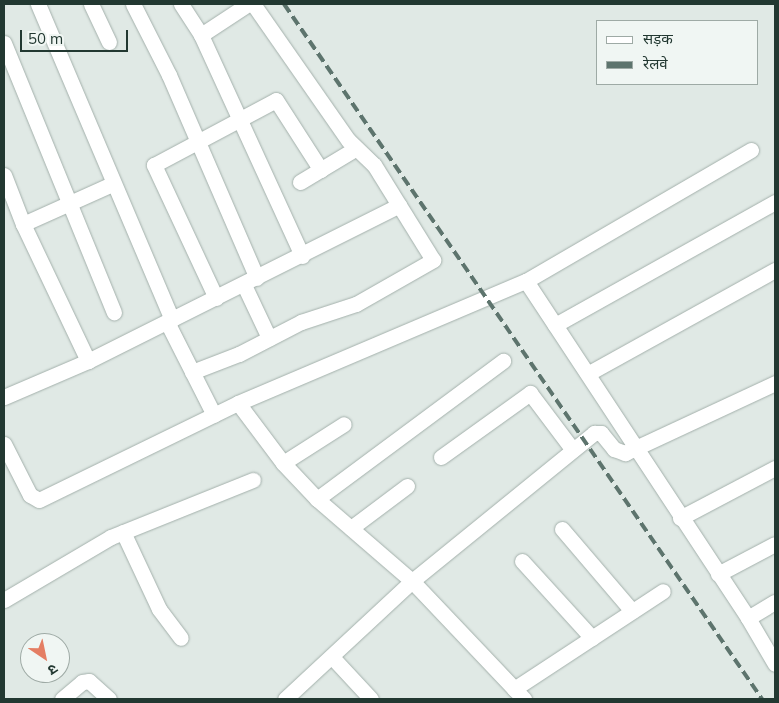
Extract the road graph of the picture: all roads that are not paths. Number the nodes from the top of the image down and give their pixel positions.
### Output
1 (38, 4) edge
2 (92, 4) edge
3 (133, 4) edge
4 (181, 4) edge
5 (248, 4) edge
6 (253, 4) edge
7 (201, 35) junction
8 (4, 42) edge
9 (108, 42) dead end
10 (240, 120) junction
11 (196, 143) junction
12 (355, 149) junction
13 (751, 150) dead end
14 (320, 170) junction
15 (4, 175) edge
16 (300, 182) dead end
17 (112, 184) junction
18 (775, 202) edge
19 (68, 203) junction
20 (399, 205) junction
21 (10, 212) edge
22 (23, 224) junction
23 (302, 256) junction
24 (775, 270) edge
25 (250, 281) junction
26 (526, 281) junction
27 (216, 298) junction
28 (114, 312) dead end
29 (169, 321) junction
30 (555, 325) junction
31 (269, 338) junction
32 (88, 361) junction
33 (503, 361) dead end
34 (192, 372) junction
35 (589, 373) junction
36 (775, 383) edge
37 (4, 397) edge
38 (238, 403) junction
39 (214, 415) junction
40 (344, 424) dead end
41 (4, 444) edge
42 (636, 449) junction
43 (573, 450) junction
44 (441, 457) dead end
45 (283, 463) junction
46 (775, 468) edge
47 (253, 480) dead end
48 (407, 486) dead end
49 (317, 498) junction
50 (680, 518) junction
51 (351, 528) junction
52 (562, 529) dead end
53 (123, 532) junction
54 (775, 544) edge
55 (522, 560) dead end
56 (718, 574) junction
57 (412, 581) junction
58 (664, 591) dead end
59 (4, 600) edge
60 (775, 602) edge
61 (632, 611) junction
62 (748, 618) junction
63 (181, 638) dead end
64 (592, 638) junction
65 (332, 656) junction
66 (775, 662) edge
67 (519, 694) edge
68 (62, 699) edge
69 (108, 699) edge
70 (285, 699) edge
71 (371, 699) edge

1 - 17 street
2 - 9 street
3 - 11 street
4 - 7 street
5 - 7 street
6 - 12 street
7 - 10 street
8 - 19 street
10 - 11 street
10 - 14 street
10 - 23 street
11 - 25 street
11 - 27 street
12 - 14 street
12 - 20 street
13 - 26 street
14 - 16 street
15 - 21 street
17 - 19 street
17 - 29 street
18 - 30 street
19 - 22 street
19 - 28 street
20 - 23 street
20 - 31 street
21 - 22 street
22 - 32 street
23 - 25 street
24 - 35 street
25 - 27 street
25 - 31 street
26 - 30 street
26 - 38 street
27 - 29 street
29 - 32 street
29 - 34 street
30 - 35 street
31 - 34 street
32 - 37 street
33 - 49 street
34 - 39 street
35 - 42 street
36 - 42 street
38 - 39 street
38 - 45 street
39 - 41 street
40 - 45 street
42 - 43 street
42 - 50 street
43 - 44 street
43 - 57 street
45 - 49 street
46 - 50 street
47 - 53 street
48 - 51 street
49 - 51 street
50 - 56 street
51 - 57 street
52 - 61 street
53 - 59 street
53 - 63 street
54 - 56 street
55 - 64 street
56 - 62 street
57 - 65 street
57 - 67 street
58 - 61 street
60 - 62 street
61 - 64 street
62 - 66 street
64 - 67 street
65 - 70 street
65 - 71 street
68 - 69 street

